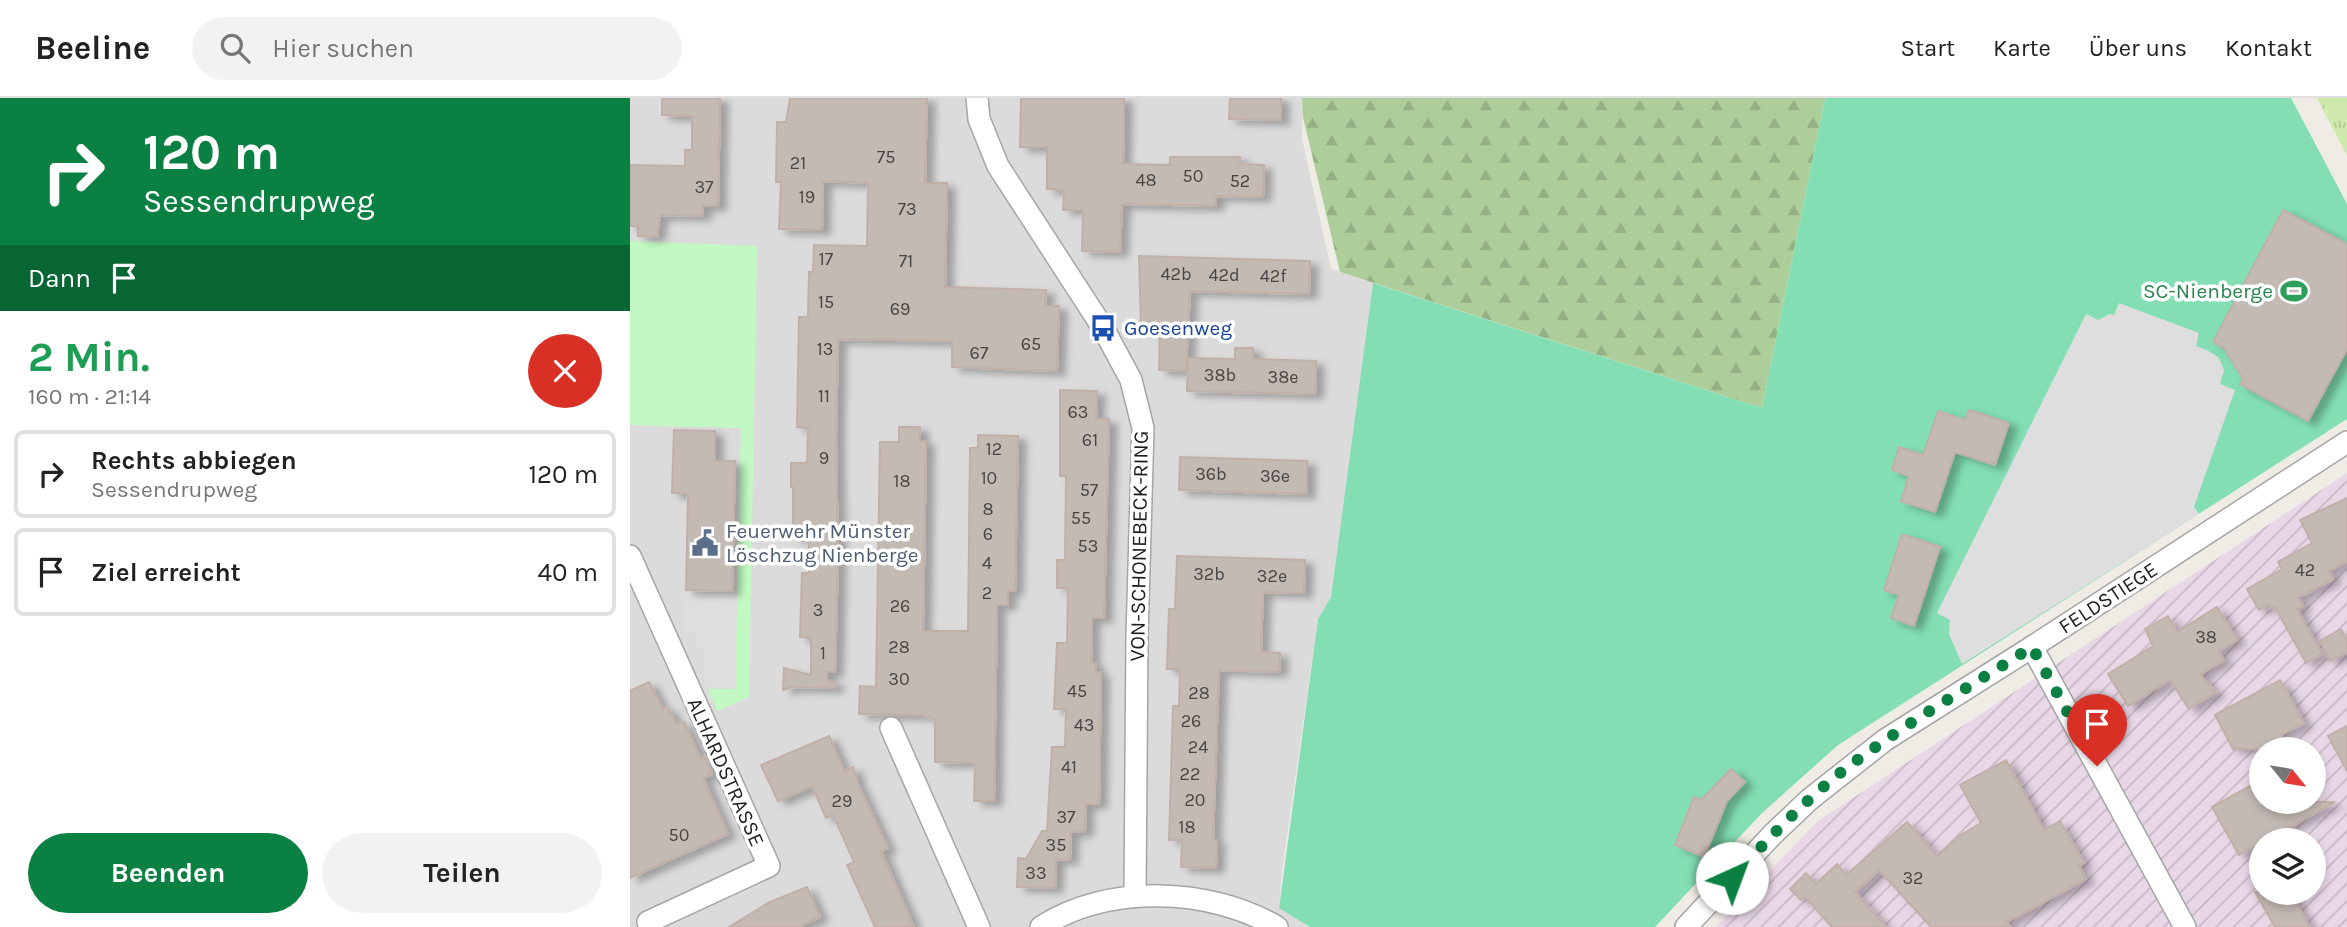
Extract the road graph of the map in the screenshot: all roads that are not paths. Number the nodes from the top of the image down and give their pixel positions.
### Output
1 (977, 98) edge
2 (2347, 442) edge
3 (630, 556) edge
4 (2032, 647) junction
5 (891, 728) dead end
6 (1135, 895) junction
7 (648, 922) dead end
8 (979, 927) edge
9 (1041, 927) edge
10 (1277, 927) edge
11 (1686, 927) edge
12 (2185, 927) edge

1 - 6 street, VON-SCHONEBECK-RING
2 - 4 street, FELDSTIEGE
3 - 7 street, ALHARDSTRASSE
4 - 11 street, FELDSTIEGE
4 - 12 street
5 - 8 street
6 - 9 street
6 - 10 street

